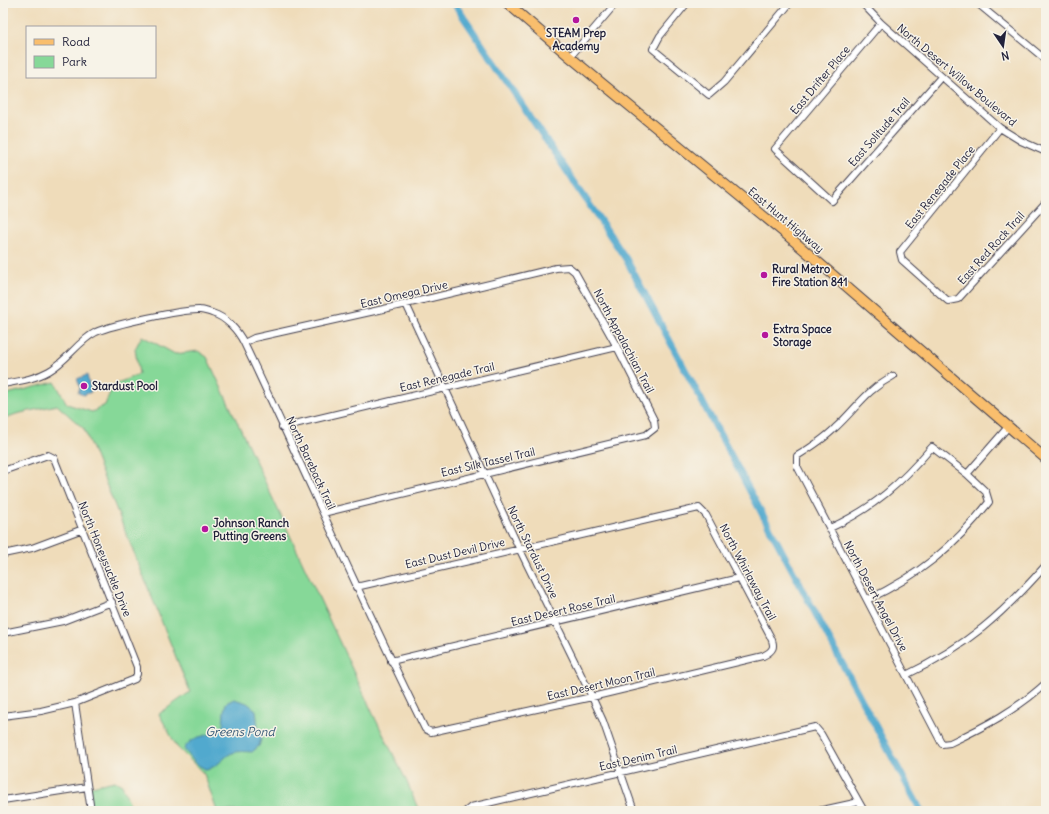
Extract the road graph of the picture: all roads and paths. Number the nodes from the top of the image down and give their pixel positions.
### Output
1 (507, 3) edge
2 (616, 3) edge
3 (687, 3) edge
4 (790, 3) edge
5 (862, 3) edge
6 (977, 3) edge
7 (881, 23) junction
8 (570, 57) junction
9 (1046, 60) edge
10 (941, 77) junction
11 (1000, 128) junction
12 (1046, 152) edge
13 (832, 202) joint
14 (1046, 202) edge
15 (569, 267) joint
16 (948, 301) joint
17 (406, 304) junction
18 (244, 343) junction
19 (617, 347) junction
20 (892, 376) dead end
21 (3, 384) edge
22 (445, 388) junction
23 (1008, 426) junction
24 (282, 427) junction
25 (655, 428) joint
26 (1046, 459) edge
27 (3, 471) edge
28 (484, 474) junction
29 (967, 474) junction
30 (699, 508) joint
31 (323, 513) junction
32 (830, 528) junction
33 (83, 529) junction
34 (519, 548) junction
35 (3, 554) edge
36 (1046, 565) edge
37 (739, 578) junction
38 (356, 587) junction
39 (867, 600) junction
40 (112, 602) junction
41 (556, 622) junction
42 (3, 633) edge
43 (773, 648) joint
44 (391, 661) junction
45 (906, 675) junction
46 (1046, 683) edge
47 (592, 697) junction
48 (75, 703) junction
49 (3, 716) edge
50 (431, 732) joint
51 (621, 772) junction
52 (87, 787) junction
53 (3, 800) edge
54 (859, 802) junction
55 (91, 811) edge
56 (466, 811) edge
57 (634, 811) edge
58 (818, 811) edge
59 (864, 811) edge

1 - 8 main road, East Hunt Highway
2 - 8 street
3 - 4 street
5 - 7 street, North Desert Willow Boulevard
6 - 9 street
7 - 10 street, North Desert Willow Boulevard
7 - 13 street, East Drifter Place
8 - 23 main road, East Hunt Highway
10 - 11 street, North Desert Willow Boulevard
10 - 13 street, East Solitude Trail
11 - 12 street, North Desert Willow Boulevard
11 - 16 street, East Renegade Place
14 - 16 street, East Red Rock Trail
15 - 17 street, East Omega Drive
15 - 19 street, North Appalachian Trail
17 - 18 street, East Omega Drive
17 - 22 street, North Stardust Drive
18 - 21 street, North Bareback Trail
18 - 24 street, North Bareback Trail
19 - 22 street, East Renegade Trail
19 - 25 street, North Appalachian Trail
20 - 32 street, North Desert Angel Drive
22 - 24 street, East Renegade Trail
22 - 28 street, North Stardust Drive
23 - 26 main road, East Hunt Highway
23 - 29 street
24 - 31 street, North Bareback Trail
25 - 28 street, East Silk Tassel Trail
27 - 33 street, North Honeysuckle Drive
28 - 31 street, East Silk Tassel Trail
28 - 34 street, North Stardust Drive
29 - 32 street
29 - 39 street
30 - 34 street, East Dust Devil Drive
30 - 37 street, North Whirlaway Trail
31 - 38 street, North Bareback Trail
32 - 39 street, North Desert Angel Drive
33 - 35 street
33 - 40 street, North Honeysuckle Drive
34 - 38 street, East Dust Devil Drive
34 - 41 street, North Stardust Drive
36 - 45 street
37 - 41 street, East Desert Rose Trail
37 - 43 street, North Whirlaway Trail
38 - 44 street, North Bareback Trail
39 - 45 street, North Desert Angel Drive
40 - 42 street
40 - 48 street, North Honeysuckle Drive
41 - 44 street, East Desert Rose Trail
41 - 47 street, North Stardust Drive
43 - 47 street, East Desert Moon Trail
44 - 50 street, North Bareback Trail
45 - 46 street, North Desert Angel Drive
47 - 50 street, East Desert Moon Trail
47 - 51 street, North Stardust Drive
48 - 49 street
48 - 52 street
51 - 54 street, East Denim Trail
51 - 56 street, East Denim Trail
51 - 57 street, North Stardust Drive
52 - 53 street
52 - 55 street
54 - 58 street
54 - 59 street

